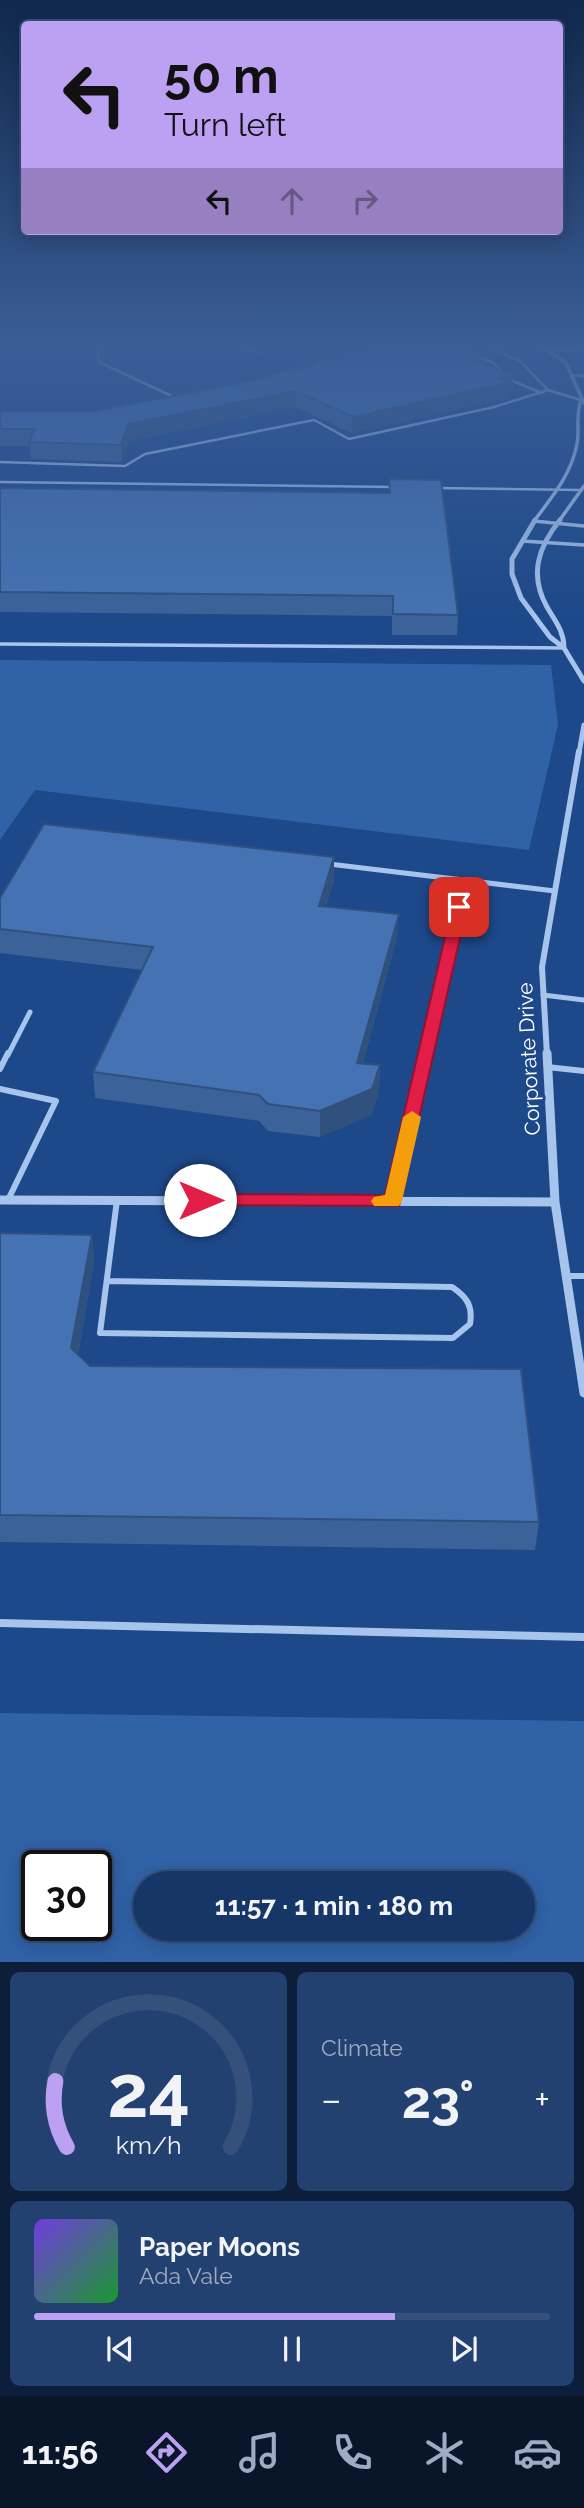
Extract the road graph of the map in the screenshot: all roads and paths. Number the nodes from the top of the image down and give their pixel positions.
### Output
1 (242, 435) edge
2 (341, 435) edge
3 (369, 435) edge
4 (577, 435) edge
5 (0, 462) edge
6 (0, 482) edge
7 (401, 488) edge
8 (429, 488) edge
9 (583, 488) edge
10 (558, 490) junction
11 (534, 521) junction
12 (556, 524) junction
13 (584, 526) edge
14 (522, 541) junction
15 (543, 542) junction
16 (584, 545) edge
17 (0, 643) edge
18 (564, 648) junction
19 (584, 681) edge
20 (584, 725) edge
21 (582, 746) edge
22 (327, 864) edge
23 (466, 880) junction
24 (555, 891) junction
25 (544, 995) junction
26 (584, 1000) edge
27 (30, 1012) dead end
28 (547, 1067) junction
29 (0, 1069) edge
30 (584, 1071) edge
31 (0, 1089) edge
32 (4, 1200) edge
33 (117, 1200) junction
34 (393, 1201) junction
35 (555, 1202) junction
36 (565, 1276) junction
37 (584, 1276) edge
38 (107, 1281) junction
39 (584, 1392) edge
40 (0, 1623) edge
41 (584, 1637) edge

1 - 5 lane
2 - 3 lane
4 - 10 street
6 - 7 lane
8 - 10 lane
9 - 10 lane
9 - 12 street
10 - 11 street
11 - 12 lane
11 - 14 street
12 - 13 lane
12 - 15 street
14 - 15 lane
14 - 18 street
15 - 16 lane
15 - 18 street
17 - 18 lane
18 - 19 street
20 - 21 street, Corporate Drive
21 - 24 street, Corporate Drive
22 - 23 lane
23 - 24 lane
23 - 34 lane
24 - 25 street, Corporate Drive
25 - 26 lane
25 - 28 street, Corporate Drive
27 - 29 lane
28 - 30 lane
28 - 35 street, Corporate Drive
31 - 32 lane
32 - 33 street
33 - 34 street
33 - 38 lane
34 - 35 street
35 - 36 street, Corporate Drive
36 - 37 lane
36 - 39 street, Corporate Drive
38 - 38 lane
40 - 41 lane

